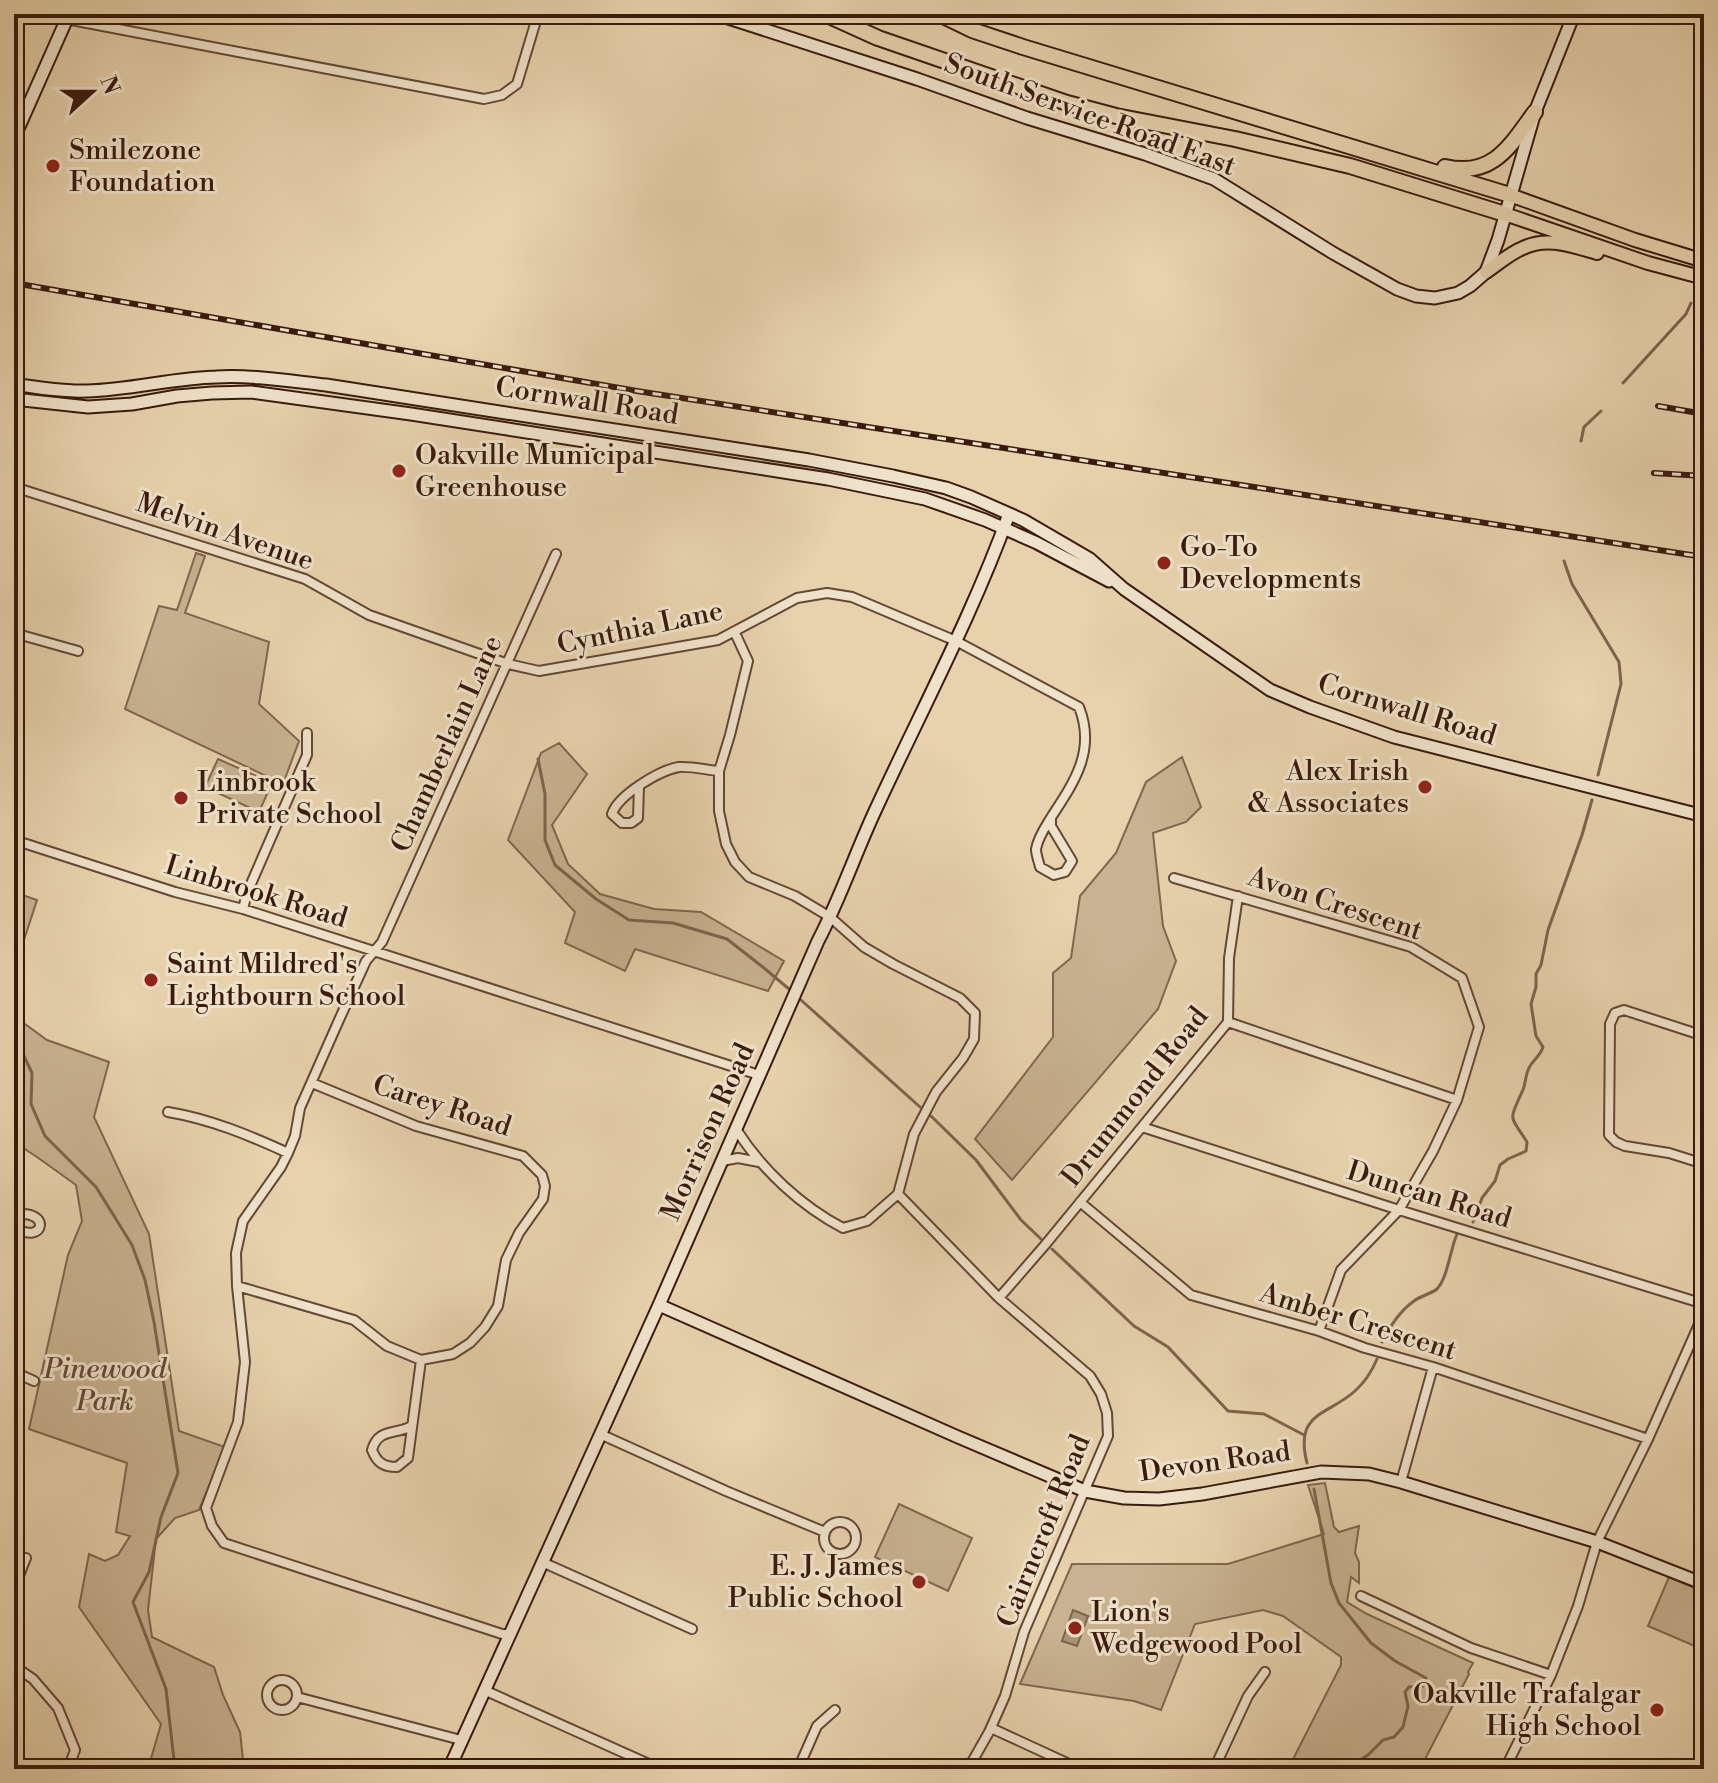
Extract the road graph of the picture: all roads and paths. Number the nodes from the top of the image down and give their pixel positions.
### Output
1 (538, 14) edge
2 (716, 14) edge
3 (825, 14) edge
4 (939, 14) edge
5 (1574, 14) edge
6 (67, 17) edge
7 (1535, 112) junction
8 (14, 138) edge
9 (1397, 160) junction
10 (1510, 195) junction
11 (1505, 214) junction
12 (1704, 261) edge
13 (1648, 263) junction
14 (1486, 272) junction
15 (1704, 278) edge
16 (14, 384) edge
17 (14, 399) edge
18 (14, 487) edge
19 (1009, 514) junction
20 (1004, 528) junction
21 (556, 554) dead end
22 (1124, 589) junction
23 (14, 633) edge
24 (735, 633) junction
25 (956, 641) junction
26 (78, 651) dead end
27 (508, 664) junction
28 (307, 733) dead end
29 (719, 771) junction
30 (639, 786) junction
31 (1704, 816) edge
32 (1051, 818) junction
33 (14, 840) edge
34 (1174, 878) dead end
35 (1238, 896) junction
36 (243, 909) junction
37 (830, 917) junction
38 (374, 951) junction
39 (1228, 1022) junction
40 (1704, 1036) edge
41 (759, 1075) junction
42 (312, 1083) junction
43 (1457, 1100) junction
44 (168, 1112) dead end
45 (1142, 1127) junction
46 (736, 1129) junction
47 (288, 1153) junction
48 (722, 1161) junction
49 (759, 1162) junction
50 (1704, 1164) edge
51 (898, 1194) junction
52 (1080, 1202) junction
53 (1399, 1210) junction
54 (14, 1215) edge
55 (14, 1227) edge
56 (237, 1286) junction
57 (999, 1298) junction
58 (1704, 1304) edge
59 (659, 1305) junction
60 (1704, 1313) edge
61 (1319, 1331) junction
62 (421, 1360) junction
63 (1433, 1367) junction
64 (14, 1372) edge
65 (34, 1381) dead end
66 (412, 1426) junction
67 (600, 1434) junction
68 (1648, 1439) junction
69 (1401, 1482) junction
70 (1085, 1491) junction
71 (825, 1532) junction
72 (1597, 1542) junction
73 (26, 1558) dead end
74 (542, 1562) junction
75 (1704, 1584) edge
76 (14, 1588) edge
77 (1361, 1596) dead end
78 (692, 1629) dead end
79 (509, 1634) junction
80 (14, 1666) edge
81 (1265, 1672) dead end
82 (1551, 1675) junction
83 (484, 1690) junction
84 (297, 1697) dead end
85 (835, 1710) dead end
86 (991, 1728) junction
87 (461, 1740) junction
88 (68, 1769) edge
89 (449, 1769) edge
90 (660, 1769) edge
91 (798, 1769) edge
92 (968, 1769) edge
93 (1080, 1769) edge
94 (1214, 1769) edge
95 (1505, 1769) edge

1 - 6 street
2 - 14 street, South Service Road East
3 - 11 highway
4 - 9 highway
5 - 7 street
6 - 8 street
7 - 9 highway
7 - 10 street
9 - 10 highway
10 - 11 street
10 - 12 main road
11 - 13 main road
11 - 14 street
13 - 14 main road
13 - 15 main road
16 - 19 street, Cornwall Road
17 - 20 street, Cornwall Road
18 - 27 street, Melvin Avenue
19 - 20 street, Morrison Road
19 - 22 street, Cornwall Road
20 - 22 street, Cornwall Road
20 - 25 street, Morrison Road
21 - 27 street, Chamberlain Lane
22 - 31 street, Cornwall Road
23 - 26 street
24 - 25 street, Cynthia Lane
24 - 27 street, Cynthia Lane
24 - 29 street
25 - 32 street, Cynthia Lane
25 - 37 street, Morrison Road
27 - 38 street, Chamberlain Lane
28 - 36 street
29 - 30 street
29 - 37 street
30 - 30 street
32 - 32 street
33 - 36 street, Linbrook Road
34 - 35 street, Avon Crescent
35 - 39 street, Drummond Road
35 - 43 street, Avon Crescent
36 - 38 street, Linbrook Road
37 - 41 street, Morrison Road
37 - 51 street
38 - 41 street, Linbrook Road
38 - 42 street, Chamberlain Lane
39 - 43 street
39 - 45 street, Drummond Road
40 - 50 street
41 - 46 street, Morrison Road
42 - 47 street, Chamberlain Lane
42 - 62 street, Carey Road
43 - 53 street, Avon Crescent
44 - 47 street
45 - 52 street, Drummond Road
45 - 53 street, Duncan Road
46 - 48 street, Morrison Road
46 - 49 street
47 - 56 street, Chamberlain Lane
48 - 49 street
48 - 59 street, Morrison Road
49 - 51 street
51 - 57 street, Cairncroft Road
52 - 57 street, Drummond Road
52 - 61 street, Amber Crescent
53 - 58 street, Duncan Road
53 - 61 street, Avon Crescent
54 - 55 street
56 - 62 street
56 - 79 street, Chamberlain Lane
57 - 70 street, Cairncroft Road
59 - 67 street, Morrison Road
59 - 70 street, Devon Road
60 - 68 street
61 - 63 street, Amber Crescent
62 - 66 street
63 - 68 street, Amber Crescent
63 - 69 street
64 - 65 street
66 - 66 street
67 - 71 street
67 - 74 street, Morrison Road
68 - 72 street
69 - 70 street, Devon Road
69 - 72 street, Devon Road
70 - 86 street, Cairncroft Road
71 - 71 street
72 - 75 street, Devon Road
72 - 82 street
73 - 76 street
74 - 78 street
74 - 79 street, Morrison Road
77 - 82 street
79 - 83 street, Morrison Road
80 - 88 street
81 - 94 street
82 - 95 street
83 - 87 street, Morrison Road
83 - 90 street
84 - 87 street
85 - 91 street
86 - 92 street, Cairncroft Road
86 - 93 street
87 - 89 street, Morrison Road

